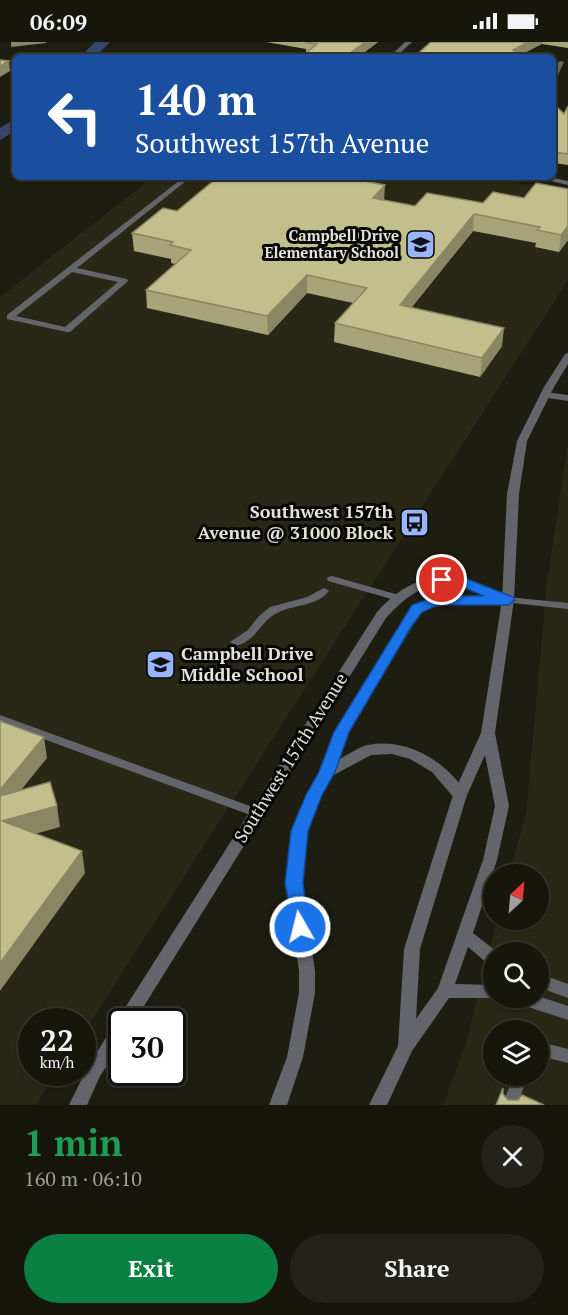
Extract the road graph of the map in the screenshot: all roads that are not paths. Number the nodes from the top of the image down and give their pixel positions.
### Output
1 (409, 42) edge
2 (395, 54) edge
3 (561, 63) dead end
4 (556, 72) edge
5 (184, 180) edge
6 (552, 180) edge
7 (568, 183) edge
8 (71, 269) junction
9 (568, 356) edge
10 (545, 395) junction
11 (568, 398) edge
12 (332, 579) dead end
13 (324, 591) dead end
14 (395, 597) junction
15 (508, 600) junction
16 (568, 606) edge
17 (236, 642) dead end
18 (0, 719) edge
19 (488, 733) junction
20 (327, 772) junction
21 (460, 795) junction
22 (257, 813) junction
23 (464, 935) junction
24 (483, 950) edge
25 (549, 984) edge
26 (445, 991) junction
27 (568, 991) edge
28 (483, 992) edge
29 (549, 1007) edge
30 (134, 1008) edge
31 (568, 1014) edge
32 (406, 1046) junction
33 (108, 1050) edge
34 (549, 1051) edge
35 (568, 1056) edge
36 (517, 1086) edge
37 (512, 1100) edge
38 (78, 1105) edge
39 (278, 1105) edge
40 (378, 1105) edge

1 - 2 street
3 - 4 street
5 - 8 lane
6 - 7 street
8 - 8 lane
9 - 10 street
10 - 11 lane
10 - 15 street
12 - 14 lane
13 - 17 lane
14 - 15 street, Southwest 157th Avenue
14 - 22 street, Southwest 157th Avenue
15 - 16 lane
15 - 19 street
15 - 20 street, Southwest 157th Avenue
18 - 22 lane
19 - 21 street
19 - 23 street
20 - 21 street, Southwest 157th Avenue
20 - 39 street, Southwest 157th Avenue
21 - 32 street
22 - 30 street, Southwest 157th Avenue
23 - 24 street
23 - 26 street
25 - 27 street
26 - 28 street
26 - 32 street
29 - 31 street
32 - 40 street
33 - 38 street
34 - 35 lane
36 - 37 lane

